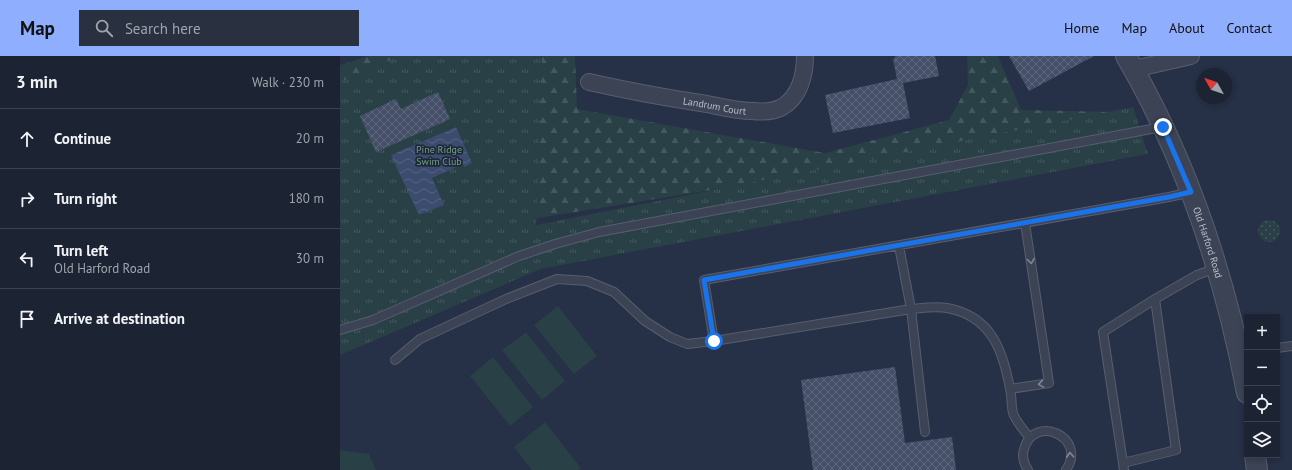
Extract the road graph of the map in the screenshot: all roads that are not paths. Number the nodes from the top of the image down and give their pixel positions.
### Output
1 (805, 56) edge
2 (1191, 56) edge
3 (1130, 63) edge
4 (590, 82) dead end
5 (1163, 127) junction
6 (1191, 192) junction
7 (1026, 223) junction
8 (899, 246) junction
9 (1216, 268) junction
10 (1155, 299) junction
11 (911, 309) junction
12 (340, 330) edge
13 (714, 341) junction
14 (1292, 346) edge
15 (1280, 348) edge
16 (1243, 351) edge
17 (395, 360) dead end
18 (1246, 386) edge
19 (1010, 389) junction
20 (925, 432) dead end
21 (1030, 438) junction
22 (1255, 458) edge
23 (1124, 467) edge
24 (1028, 470) edge
25 (1066, 470) edge
26 (1257, 470) edge

1 - 4 street, Landrum Court
2 - 3 street
3 - 5 street, Old Harford Road
5 - 6 street, Old Harford Road
5 - 12 lane
6 - 7 lane
6 - 9 street, Old Harford Road
7 - 8 lane
7 -> 19 lane
8 - 11 lane
8 - 13 lane
9 - 10 lane
9 - 16 street, Old Harford Road
10 - 23 lane
10 - 23 lane
11 - 13 lane
11 - 19 lane
11 - 20 lane
13 - 17 lane
14 - 15 lane
16 - 18 street, Old Harford Road
19 - 21 lane
21 - 24 lane
25 -> 21 lane
22 - 26 street

